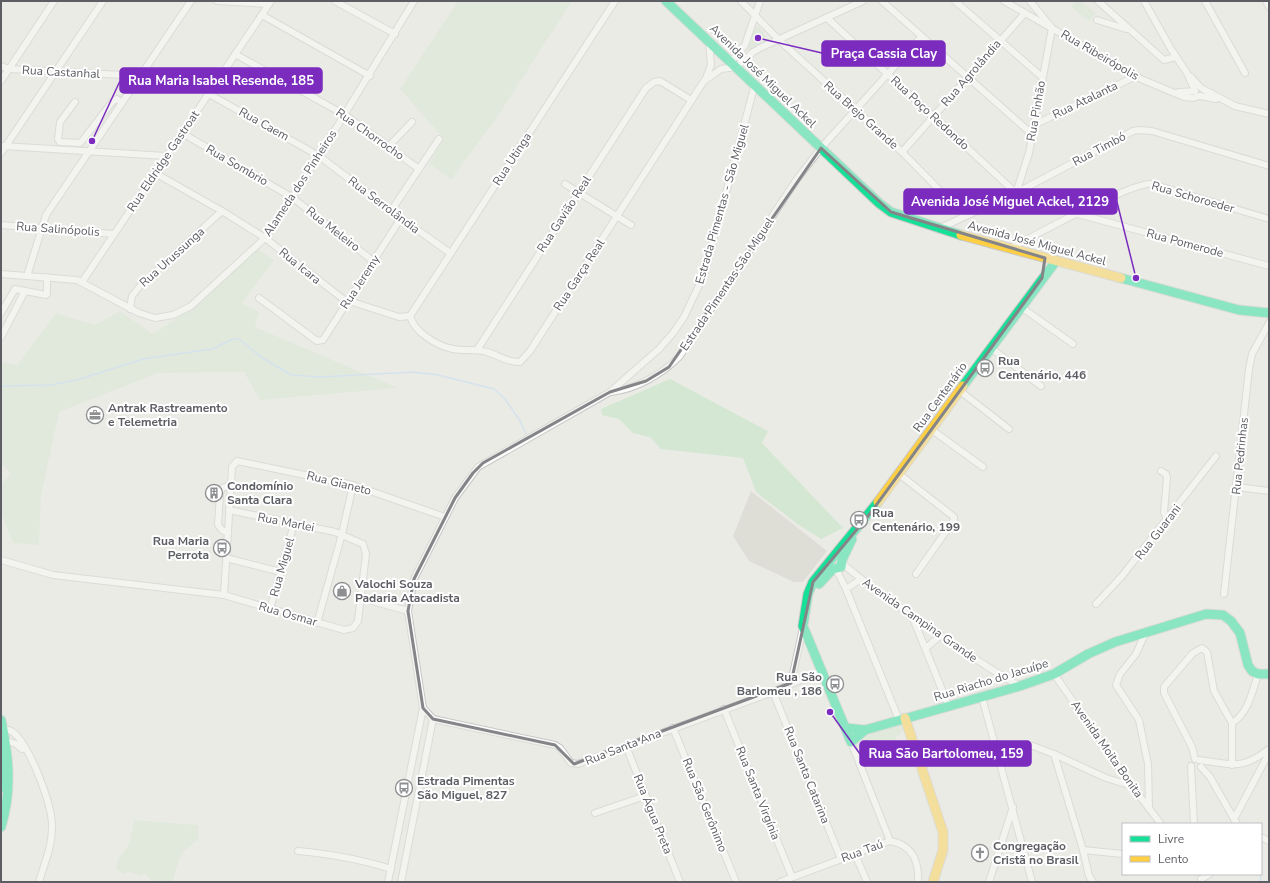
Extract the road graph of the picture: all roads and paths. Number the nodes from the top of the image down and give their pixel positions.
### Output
1 (54, 1) edge
2 (103, 1) edge
3 (191, 1) edge
4 (217, 1) edge
5 (335, 1) edge
6 (414, 1) edge
7 (615, 1) edge
8 (666, 1) edge
9 (741, 1) edge
10 (760, 1) edge
11 (863, 1) edge
12 (882, 1) edge
13 (955, 1) edge
14 (1004, 1) edge
15 (1030, 1) edge
16 (1098, 1) edge
17 (1144, 1) edge
18 (1205, 1) edge
19 (1266, 1) edge
20 (270, 2) edge
21 (1269, 7) edge
22 (1026, 13) junction
23 (262, 15) junction
24 (755, 15) junction
25 (827, 18) junction
26 (1097, 20) dead end
27 (1052, 28) junction
28 (1128, 29) junction
29 (394, 34) junction
30 (921, 37) junction
31 (779, 40) junction
32 (709, 41) junction
33 (999, 41) junction
34 (744, 48) junction
35 (236, 54) junction
36 (750, 54) junction
37 (1176, 56) junction
38 (734, 64) junction
39 (1, 66) edge
40 (9, 69) junction
41 (56, 72) junction
42 (888, 73) junction
43 (1245, 73) dead end
44 (140, 75) junction
45 (370, 76) junction
46 (1136, 76) junction
47 (1042, 77) junction
48 (966, 78) junction
49 (1, 80) edge
50 (218, 80) junction
51 (704, 81) junction
52 (758, 87) junction
53 (1199, 92) junction
54 (209, 94) junction
55 (690, 100) junction
56 (75, 102) dead end
57 (122, 102) junction
58 (854, 109) junction
59 (1269, 114) edge
60 (345, 115) junction
61 (934, 115) junction
62 (412, 122) dead end
63 (1034, 125) junction
64 (182, 133) junction
65 (1032, 135) junction
66 (439, 138) dead end
67 (3, 146) edge
68 (388, 147) junction
69 (821, 148) junction
70 (91, 150) junction
71 (902, 152) junction
72 (1, 153) edge
73 (166, 156) junction
74 (319, 156) junction
75 (1269, 166) edge
76 (419, 169) junction
77 (155, 173) junction
78 (565, 184) dead end
79 (578, 192) junction
80 (1016, 193) junction
81 (293, 198) junction
82 (222, 211) junction
83 (391, 211) junction
84 (1078, 214) junction
85 (965, 216) junction
86 (616, 217) junction
87 (401, 218) junction
88 (1269, 219) edge
89 (1, 225) edge
90 (631, 225) dead end
91 (41, 227) junction
92 (938, 229) junction
93 (114, 234) junction
94 (265, 238) junction
95 (1011, 248) junction
96 (450, 253) junction
97 (1045, 258) junction
98 (373, 261) junction
99 (1056, 261) junction
100 (1269, 266) edge
101 (1, 274) edge
102 (27, 276) junction
103 (47, 277) junction
104 (1042, 278) junction
105 (82, 282) junction
106 (25, 291) junction
107 (259, 298) dead end
108 (347, 301) junction
109 (1021, 307) junction
110 (130, 309) junction
111 (1, 313) edge
112 (1269, 313) edge
113 (410, 316) junction
114 (1269, 323) edge
115 (1, 337) edge
116 (1073, 344) dead end
117 (991, 348) junction
118 (477, 350) junction
119 (1041, 386) dead end
120 (960, 391) junction
121 (610, 392) junction
122 (1009, 429) dead end
123 (932, 430) junction
124 (1216, 456) dead end
125 (983, 467) dead end
126 (1161, 471) dead end
127 (899, 474) junction
128 (231, 485) junction
129 (353, 485) junction
130 (1237, 487) junction
131 (1269, 491) edge
132 (230, 510) junction
133 (445, 516) junction
134 (1167, 519) junction
135 (294, 524) junction
136 (228, 533) junction
137 (342, 534) junction
138 (226, 558) junction
139 (1, 560) edge
140 (836, 563) junction
141 (281, 572) junction
142 (916, 574) dead end
143 (861, 579) junction
144 (846, 589) junction
145 (1224, 594) dead end
146 (224, 595) junction
147 (361, 598) junction
148 (1096, 604) dead end
149 (270, 609) junction
150 (408, 611) junction
151 (912, 616) junction
152 (317, 623) junction
153 (803, 626) junction
154 (353, 628) joint
155 (1145, 634) junction
156 (941, 635) junction
157 (926, 648) junction
158 (822, 671) junction
159 (1054, 674) junction
160 (1258, 674) junction
161 (1269, 674) edge
162 (791, 683) junction
163 (1020, 686) junction
164 (773, 692) junction
165 (982, 697) junction
166 (949, 707) junction
167 (423, 708) junction
168 (724, 709) junction
169 (433, 719) junction
170 (902, 719) junction
171 (1232, 723) junction
172 (2, 726) edge
173 (674, 728) junction
174 (846, 728) junction
175 (865, 730) junction
176 (4, 740) edge
177 (851, 742) junction
178 (626, 746) junction
179 (1269, 749) edge
180 (1, 750) edge
181 (27, 752) junction
182 (1269, 753) edge
183 (998, 754) junction
184 (1054, 754) junction
185 (1197, 759) junction
186 (1232, 765) junction
187 (1191, 766) junction
188 (1201, 767) junction
189 (1132, 786) junction
190 (645, 796) junction
191 (1013, 807) junction
192 (1149, 808) junction
193 (1, 811) edge
194 (595, 813) dead end
195 (1160, 823) edge
196 (1194, 823) edge
197 (1237, 823) edge
198 (1, 827) edge
199 (890, 841) junction
200 (1083, 850) junction
201 (298, 851) dead end
202 (855, 854) junction
203 (1122, 854) edge
204 (841, 858) junction
205 (391, 869) junction
206 (792, 877) junction
207 (39, 882) edge
208 (388, 882) edge
209 (401, 882) edge
210 (680, 882) edge
211 (736, 882) edge
212 (780, 882) edge
213 (867, 882) edge
214 (918, 882) edge
215 (933, 882) edge
216 (989, 882) edge
217 (1032, 882) edge
218 (1093, 882) edge

1 - 40 street
2 - 41 street
3 - 44 street
4 - 20 street
5 - 29 street
6 - 29 street, Alameda dos Pinheiros
7 - 96 street, Rua Utinga
8 - 32 street, Avenida José Miguel Ackel
9 - 24 street, Rua Brejo Grande
10 - 24 street
11 - 25 street
12 - 30 street
13 - 33 street
14 - 22 street, Rua Ribeirópolis
15 - 27 street
16 - 28 street
17 - 37 street
18 - 43 street
19 - 21 street
20 - 23 street, Rua Eldridge Gastroat
22 - 27 street, Rua Ribeirópolis
22 - 33 street, Rua Agrolândia
23 - 35 street, Rua Eldridge Gastroat
23 - 45 street
24 - 31 street, Rua Brejo Grande
24 - 34 street
25 - 31 street
25 - 42 street, Rua Poço Redondo
26 - 28 street
27 - 46 street, Rua Ribeirópolis
27 - 47 street, Rua Pinhão
28 - 37 street
29 - 45 street, Alameda dos Pinheiros
30 - 42 street, Estrada Pimentas São Miguel
30 - 48 street
31 - 36 street
31 - 58 street, Rua Brejo Grande
32 - 38 street, Avenida José Miguel Ackel
32 - 51 street
33 - 47 street
33 - 48 street, Rua Agrolândia
34 - 36 street
34 - 38 street
35 - 50 street, Rua Eldridge Gastroat
35 - 60 street, Rua Chorrocho
36 - 38 street
37 - 53 street
38 - 51 street
38 - 52 street, Avenida José Miguel Ackel
39 - 40 street, Rua Castanhal
40 - 41 street, Rua Castanhal
40 - 49 street
41 - 44 street, Rua Castanhal
41 - 67 street
42 - 58 street, Estrada Pimentas São Miguel
42 - 61 street, Rua Poço Redondo
44 - 50 street, Rua Castanhal
44 - 57 street
45 - 60 street, Alameda dos Pinheiros
46 - 53 street, Rua Ribeirópolis
46 - 63 street, Rua Atalanta
47 - 63 street, Rua Pinhão
48 - 61 street, Rua Agrolândia
48 - 65 street
50 - 54 street, Rua Eldridge Gastroat
51 - 55 street, Rua Garça Real
52 - 69 street, Avenida José Miguel Ackel
52 - 121 street, Estrada Pimentas - São Miguel
53 - 59 street
54 - 64 street, Rua Eldridge Gastroat
54 - 74 street, Rua Caem
55 - 79 street, Rua Gavião Real
55 - 86 street, Rua Garça Real
56 - 57 street
57 - 70 street
58 - 69 street, Estrada Pimentas São Miguel
58 - 71 street, Rua Brejo Grande
60 - 68 street, Rua Chorrocho
60 - 74 street, Alameda dos Pinheiros
61 - 71 street, Rua Agrolândia
61 - 80 street, Rua Poço Redondo
62 - 68 street
63 - 65 street, Rua Pinhão
64 - 73 street, Rua Eldridge Gastroat
64 - 81 street, Rua Sombrio
65 - 80 street, Rua Pinhão
66 - 76 street
67 - 70 street
67 - 72 street
68 - 76 street, Rua Chorrocho
69 - 92 street, Avenida José Miguel Ackel
69 - 121 street, Estrada Pimentas São Miguel
70 - 73 street
70 - 91 street
71 - 85 street, Rua Brejo Grande
73 - 77 street, Rua Eldridge Gastroat
74 - 81 street, Alameda dos Pinheiros
74 - 83 street, Rua Serrolândia
75 - 80 street, Rua Timbó
76 - 83 street
77 - 82 street, Rua Icara
77 - 93 street, Rua Eldridge Gastroat
78 - 79 street
79 - 86 street
79 - 118 street, Rua Gavião Real
80 - 85 street, Rua Timbó
81 - 94 street, Alameda dos Pinheiros
81 - 98 street, Rua Meleiro
82 - 94 street, Rua Icara
82 - 110 street, Rua Urussunga
83 - 87 street, Rua Serrolândia
84 - 88 street, Rua Schoroeder
84 - 95 street, Rua Schoroeder
84 - 100 street, Rua Pomerode
85 - 92 street, Rua Timbó
86 - 90 street
86 - 118 street, Rua Garça Real
87 - 96 street, Rua Serrolândia
87 - 98 street, Rua Jeremy
89 - 91 street, Rua Salinópolis
91 - 93 street, Rua Salinópolis
91 - 102 street
92 - 95 street, Avenida José Miguel Ackel
93 - 105 street, Rua Eldridge Gastroat
94 - 108 street, Rua Icara
94 - 110 street, Alameda dos Pinheiros
95 - 97 street, Avenida José Miguel Ackel
96 - 113 street, Rua Utinga
97 - 99 street, Avenida José Miguel Ackel
97 - 104 street, Rua Centenário
98 - 108 street, Rua Jeremy
99 - 104 street, Rua Centenário
99 - 112 street, Avenida José Miguel Ackel
101 - 102 street, Alameda dos Pinheiros
102 - 103 street, Alameda dos Pinheiros
103 - 105 street, Alameda dos Pinheiros
103 - 106 street
104 - 109 street, Rua Centenário
105 - 110 street, Alameda dos Pinheiros
106 - 111 street
106 - 115 street
107 - 108 street, Rua Jeremy
108 - 113 street, Rua Icara
109 - 116 street
109 - 117 street, Rua Centenário
113 - 118 street, Rua Garça Real
114 - 130 street, Rua Pedrinhas
117 - 119 street
117 - 120 street, Rua Centenário
120 - 122 street
120 - 123 street, Rua Centenário
121 - 133 street, Estrada Pimentas - São Miguel
123 - 125 street
123 - 127 street, Rua Centenário
124 - 134 street, Rua Guarani
126 - 134 street
127 - 140 street, Rua Centenário
127 - 142 street
128 - 129 street, Rua Gianeto
128 - 132 street
128 - 136 street
129 - 133 street, Rua Gianeto
129 - 137 street
130 - 131 street
130 - 145 street, Rua Pedrinhas
132 - 135 street, Rua Marlei
132 - 136 street
133 - 150 street
134 - 148 street, Rua Guarani
135 - 137 street, Rua Marlei
135 - 141 street, Rua Miguel
136 - 138 street
137 - 147 street, Rua Marlei
137 - 152 street
138 - 141 street
138 - 146 street
139 - 146 street, Rua Osmar
140 - 143 street, Avenida Campina Grande
140 - 144 street
140 - 153 street, Rua Centenário
141 - 149 street, Rua Miguel
143 - 144 street
143 - 151 street, Avenida Campina Grande
144 - 170 street
146 - 149 street, Rua Osmar
147 - 150 street
147 - 154 street, Rua Marlei
149 - 152 street, Rua Osmar
150 - 167 street
151 - 156 street, Avenida Campina Grande
151 - 157 street
152 - 154 street, Rua Osmar
153 - 158 street
153 - 162 street, Rua Centenário
155 - 159 street, Rua Riacho do Jacuípe
155 - 160 street, Rua Riacho do Jacuípe
155 - 192 street
156 - 157 street
156 - 163 street, Avenida Campina Grande
157 - 166 street
158 - 162 street, Rua Santa Ana
158 - 174 street
159 - 163 street, Rua Riacho do Jacuípe
159 - 189 street, Avenida Moita Bonita
160 - 161 street
160 - 171 street
162 - 164 street, Rua Santa Ana
163 - 165 street, Rua Riacho do Jacuípe
164 - 168 street, Rua Santa Ana
164 - 204 street, Rua Santa Catarina
165 - 166 street, Rua Riacho do Jacuípe
165 - 183 street
166 - 170 street, Rua Riacho do Jacuípe
167 - 169 street
167 - 205 street
168 - 173 street, Rua Santa Ana
168 - 206 street, Rua Santa Virgínia
169 - 178 street, Rua Santa Ana
169 - 209 street
170 - 175 street, Rua Riacho do Jacuípe
170 - 215 street
171 - 185 street
171 - 186 street
172 - 176 street
172 - 181 street
173 - 178 street, Rua Santa Ana
173 - 211 street, Rua São Gerônimo
174 - 175 street, Rua Riacho do Jacuípe
174 - 177 street
175 - 177 street, Rua Riacho do Jacuípe
176 - 181 street
176 - 198 street
177 - 199 street
178 - 190 street, Rua Água Preta
179 - 186 street
180 - 193 street
181 - 207 street
182 - 197 street
183 - 184 street
183 - 191 street
184 - 189 street
184 - 200 street
185 - 186 street
185 - 187 street
185 - 188 street
187 - 188 street
187 - 196 street
188 - 197 street
189 - 192 street, Avenida Moita Bonita
190 - 194 street
190 - 210 street, Rua Água Preta
191 - 216 street
191 - 217 street
192 - 195 street, Avenida Moita Bonita
199 - 202 street, Rua Taú
199 - 214 street, Rua Taú
200 - 203 street
200 - 218 street
201 - 205 street
202 - 204 street, Rua Taú
202 - 213 street
204 - 206 street, Rua Taú
205 - 208 street
206 - 212 street, Rua Taú

